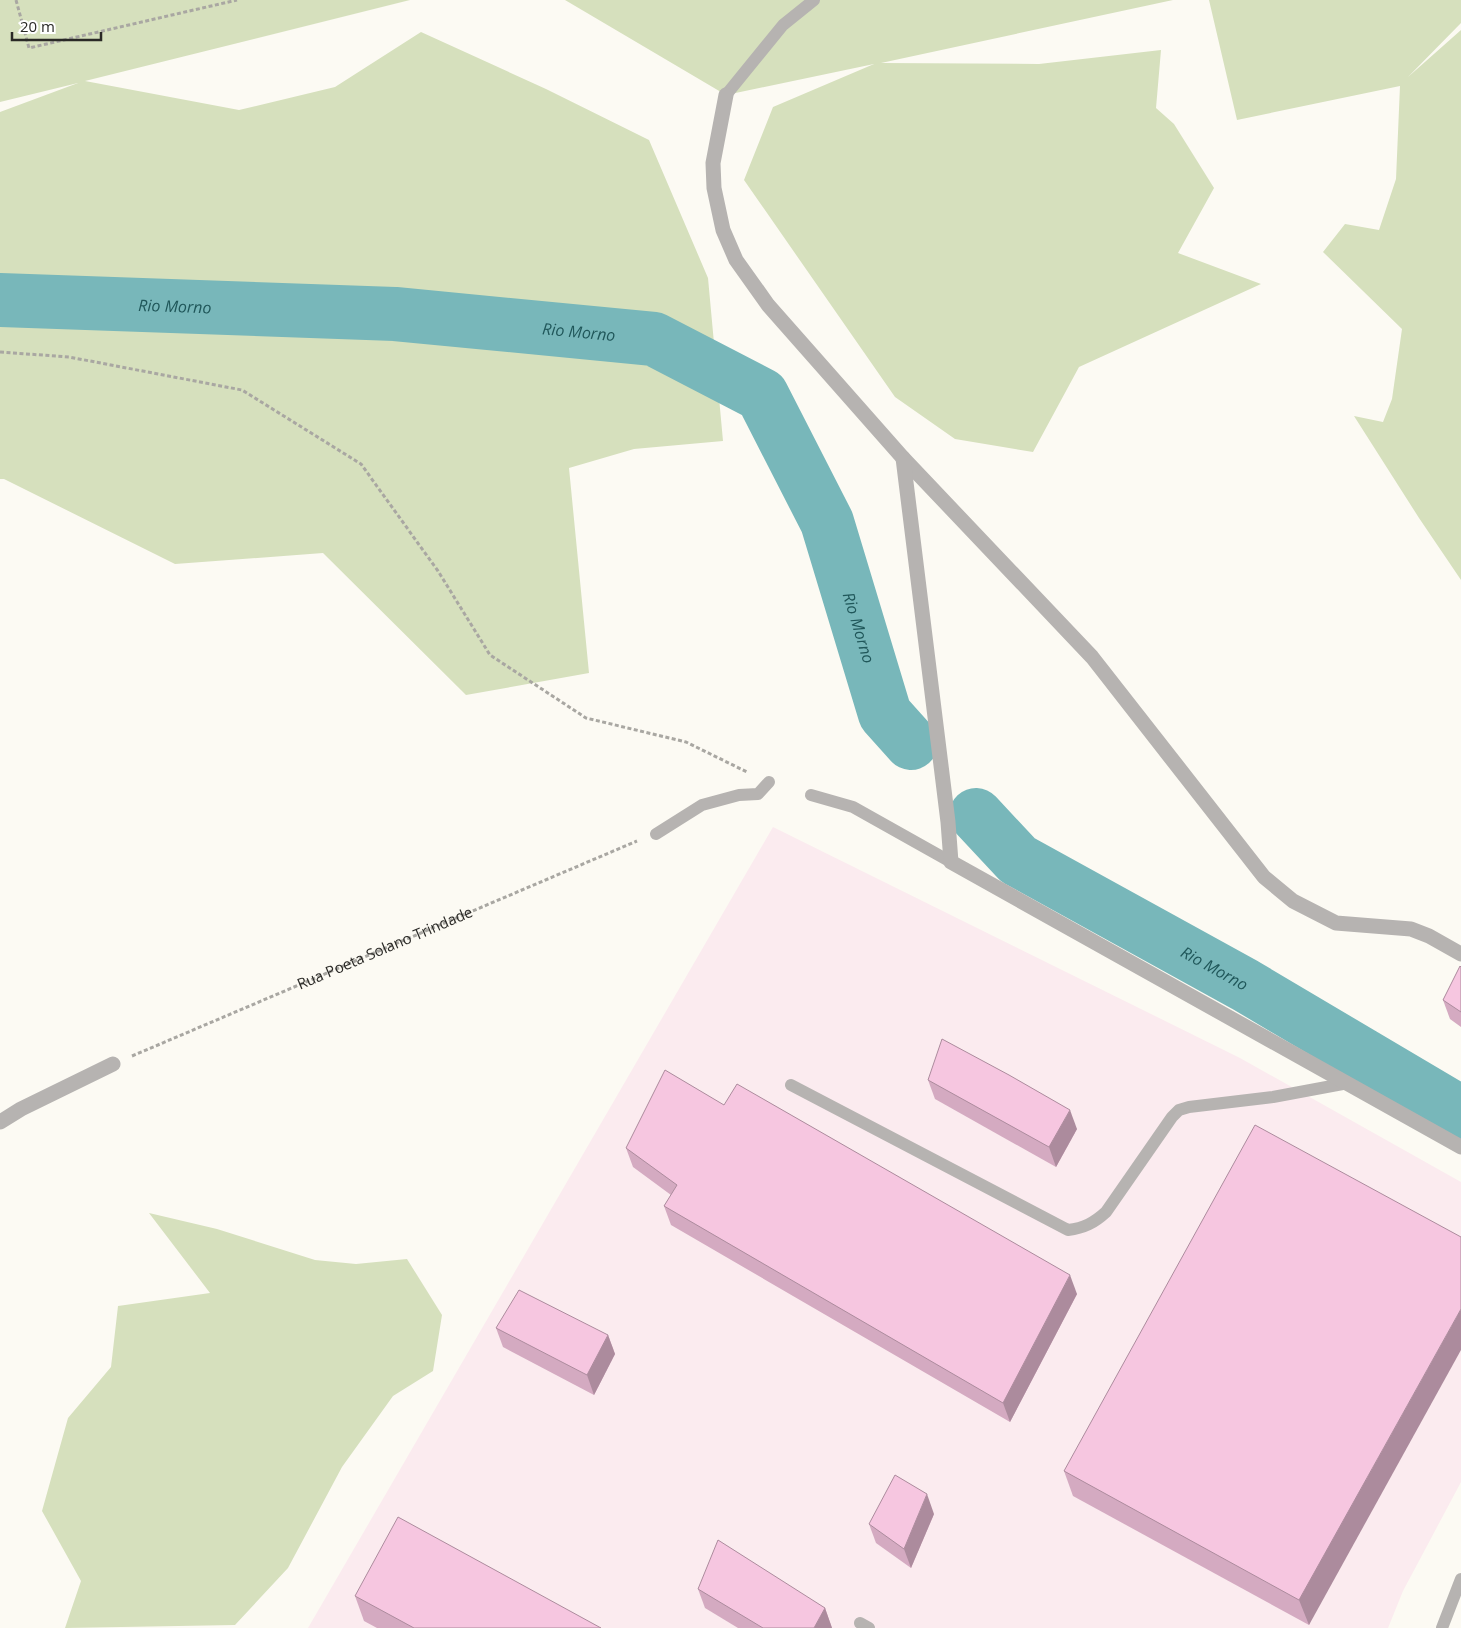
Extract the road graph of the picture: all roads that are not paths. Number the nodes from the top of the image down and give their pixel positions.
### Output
1 (814, 0) edge
2 (726, 96) joint
3 (903, 458) junction
4 (769, 782) road end
5 (811, 795) dead end
6 (656, 834) road end
7 (951, 862) junction
8 (1461, 954) edge
9 (113, 1064) road end
10 (1348, 1084) junction
11 (791, 1085) dead end
12 (0, 1122) edge
13 (1461, 1146) edge
14 (1461, 1580) edge
15 (1442, 1628) edge

1 - 2 lane
2 - 3 street
3 - 7 street
3 - 8 street
4 - 6 lane
5 - 7 lane
7 - 10 street
9 - 12 street
10 - 11 lane
10 - 13 street
14 - 15 lane

